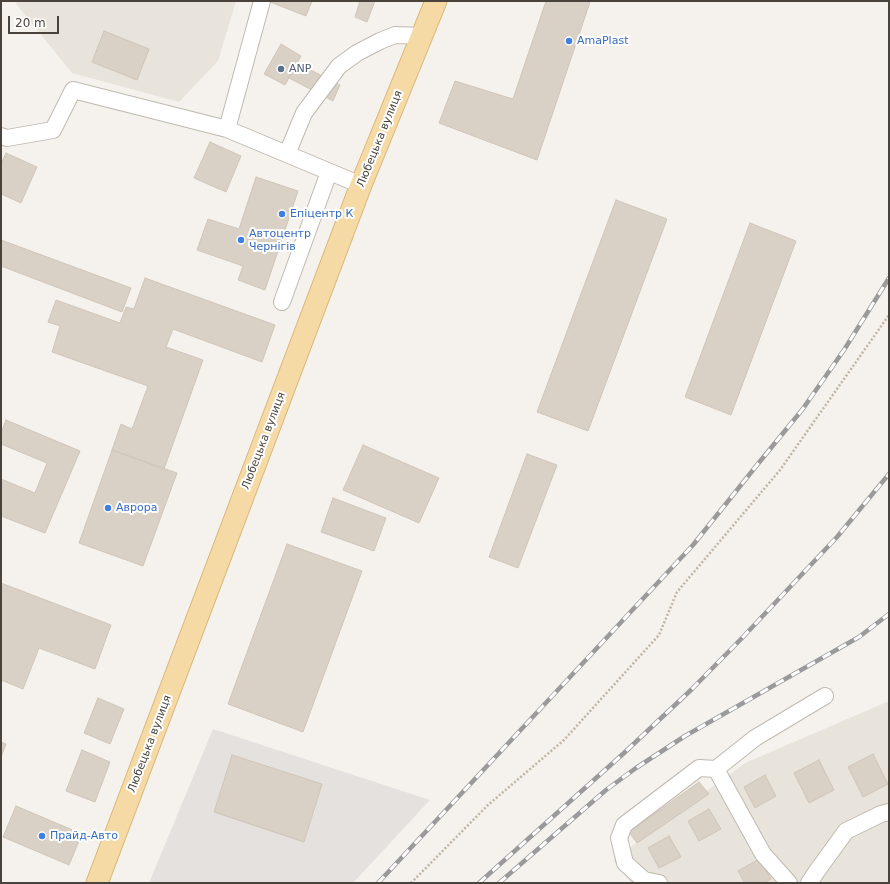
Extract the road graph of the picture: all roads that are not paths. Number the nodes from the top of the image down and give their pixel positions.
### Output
1 (262, 1) edge
2 (436, 1) edge
3 (422, 36) junction
4 (227, 129) junction
5 (1, 136) edge
6 (287, 154) junction
7 (329, 172) junction
8 (361, 185) junction
9 (282, 302) dead end
10 (825, 696) dead end
11 (716, 769) junction
12 (889, 812) edge
13 (97, 883) edge
14 (659, 883) edge
15 (789, 883) edge
16 (810, 883) edge

1 - 4 street
2 - 3 main road, Любецька вулиця
3 - 6 street
3 - 8 main road, Любецька вулиця
4 - 5 street
4 - 6 street
6 - 7 street
7 - 8 street
7 - 9 street
8 - 13 main road, Любецька вулиця
10 - 11 street
11 - 14 street
11 - 15 street
12 - 16 street

